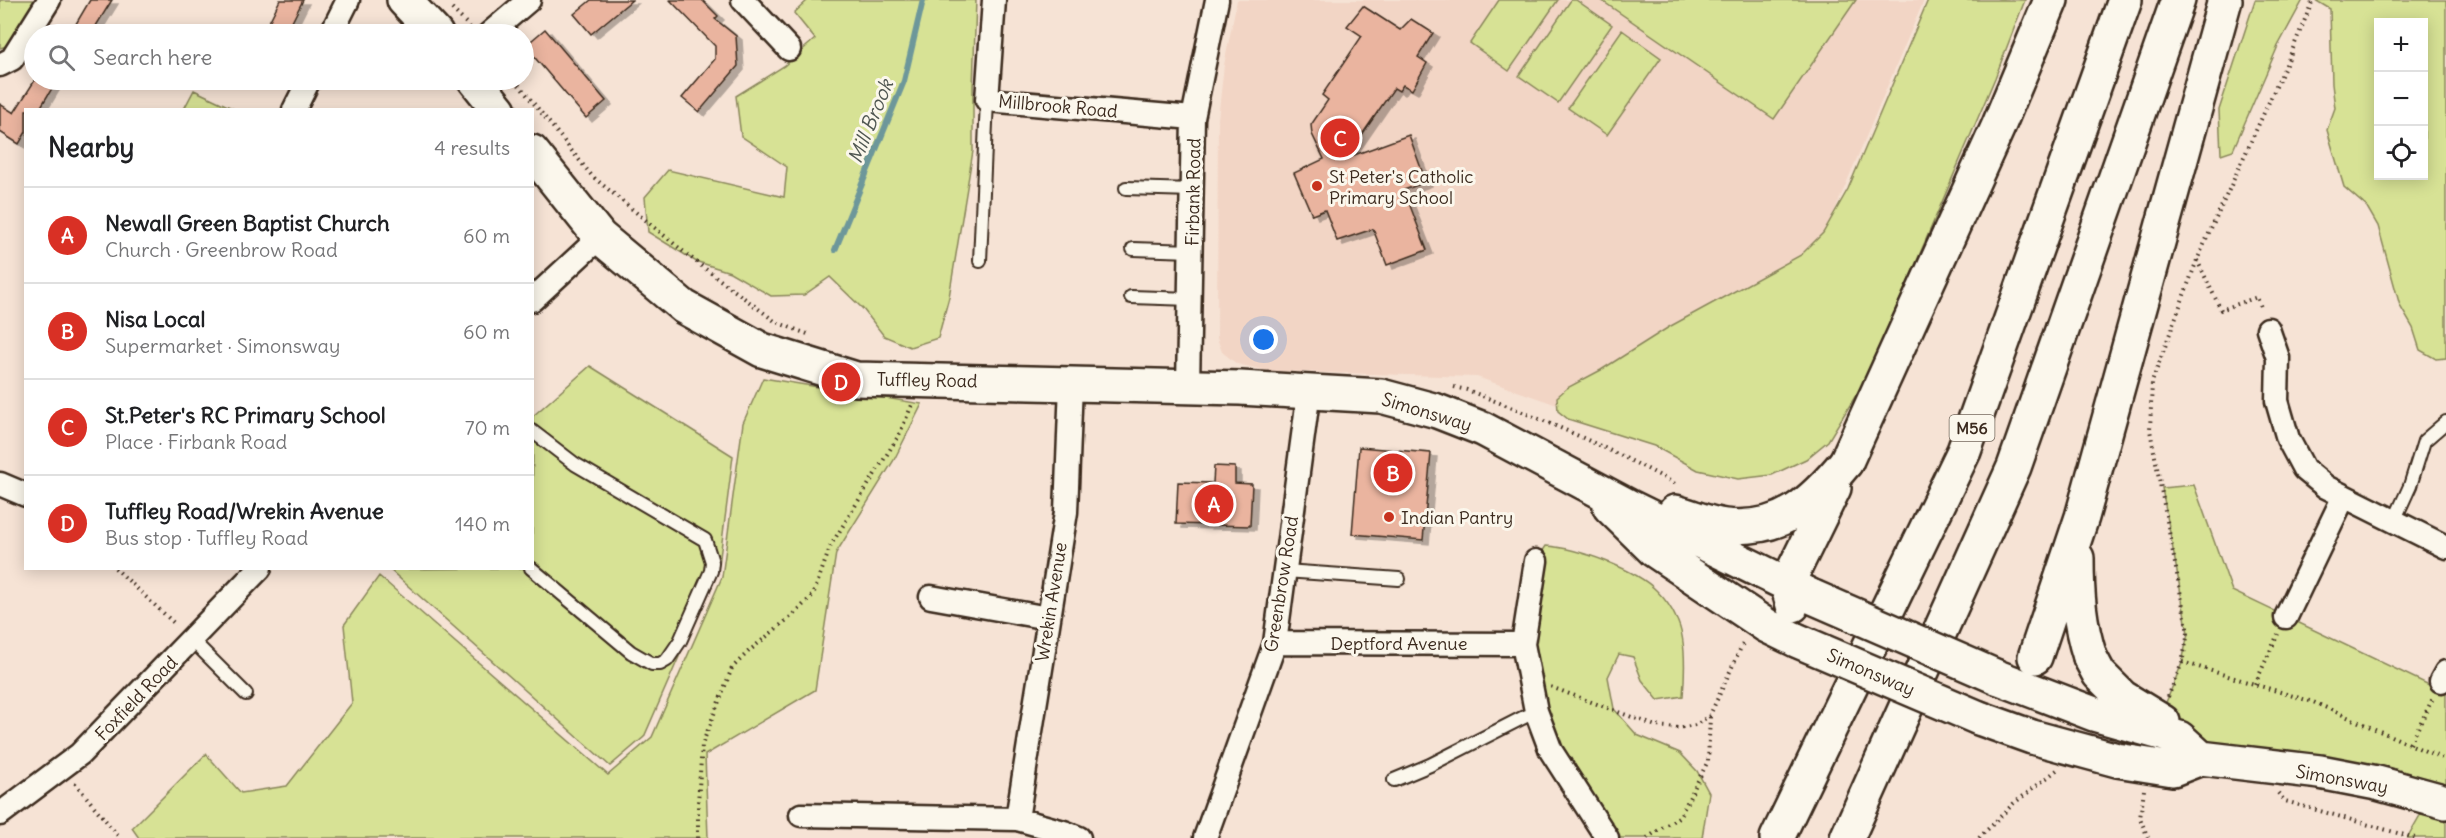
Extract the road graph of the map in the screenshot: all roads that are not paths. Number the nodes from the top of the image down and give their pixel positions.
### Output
1 (49, 0) edge
2 (348, 0) edge
3 (404, 0) edge
4 (529, 0) edge
5 (743, 0) edge
6 (994, 0) edge
7 (1217, 0) edge
8 (2051, 0) edge
9 (2125, 0) edge
10 (2178, 0) edge
11 (2225, 0) edge
12 (443, 21) edge
13 (34, 24) edge
14 (336, 24) edge
15 (501, 24) edge
16 (24, 40) edge
17 (789, 49) dead end
18 (0, 65) edge
19 (304, 90) edge
20 (483, 90) edge
21 (987, 100) junction
22 (295, 108) edge
23 (497, 108) edge
24 (1193, 118) junction
25 (534, 154) edge
26 (1126, 188) dead end
27 (1193, 190) junction
28 (600, 237) junction
29 (1133, 249) dead end
30 (1192, 251) junction
31 (980, 261) dead end
32 (1131, 297) dead end
33 (534, 298) edge
34 (1191, 299) junction
35 (2268, 328) road end
36 (1071, 384) junction
37 (1188, 386) junction
38 (1309, 391) junction
39 (2446, 422) edge
40 (534, 432) edge
41 (1846, 462) junction
42 (1582, 480) junction
43 (0, 484) edge
44 (24, 494) edge
45 (2344, 496) junction
46 (2082, 517) junction
47 (2394, 521) junction
48 (2446, 548) edge
49 (1536, 561) dead end
50 (258, 570) edge
51 (533, 570) edge
52 (1285, 571) junction
53 (1399, 579) dead end
54 (931, 597) dead end
55 (1800, 610) junction
56 (2286, 617) road end
57 (1048, 618) junction
58 (192, 640) junction
59 (1275, 643) junction
60 (1523, 644) junction
61 (2010, 682) junction
62 (246, 694) dead end
63 (1536, 711) junction
64 (1993, 722) junction
65 (2190, 748) junction
66 (1394, 780) dead end
67 (2446, 802) edge
68 (0, 814) edge
69 (801, 815) dead end
70 (1017, 819) junction
71 (1079, 838) edge
72 (1205, 838) edge
73 (1607, 838) edge
74 (1777, 838) edge
75 (1847, 838) edge

1 - 13 street
2 - 14 street
3 - 12 main road
4 - 15 street
5 - 17 street
6 - 21 street, Millbrook Road
7 - 24 street, Firbank Road
8 - 41 main road
9 - 74 main road, M56
10 - 75 main road, M56
11 - 46 main road
16 - 18 street
19 - 22 street
20 - 23 main road
21 - 24 street, Millbrook Road
21 - 31 lane
24 - 27 street, Firbank Road
25 - 28 main road, Tuffley Road
26 - 27 lane
27 - 30 street, Firbank Road
28 - 33 street
28 - 36 main road, Tuffley Road
29 - 30 lane
30 - 34 street, Firbank Road
32 - 34 lane
34 - 37 street, Firbank Road
35 - 45 street
36 - 37 main road, Tuffley Road
36 - 57 street, Wrekin Avenue
37 - 38 main road, Simonsway
38 - 42 main road, Simonsway
38 - 52 street, Greenbrow Road
39 - 47 lane
40 - 51 lane
41 - 42 main road
41 - 55 main road
42 - 55 main road, Simonsway
42 - 55 main road, Simonsway
43 - 44 street
45 - 47 street
45 - 56 street
46 - 61 main road
46 - 65 main road
47 - 48 street
49 - 60 street
50 - 58 street, Foxfield Road
52 - 53 lane
52 - 59 street, Greenbrow Road
54 - 57 street
55 - 61 main road, Simonsway, bridge
55 - 64 main road, Simonsway, bridge
57 - 70 street, Wrekin Avenue
58 - 62 lane
58 - 68 street, Foxfield Road
59 - 60 street, Deptford Avenue
59 - 72 street, Greenbrow Road
60 - 63 street
61 - 64 main road
61 - 65 main road, Simonsway
63 - 66 lane
63 - 73 street
64 - 65 main road, Simonsway
65 - 67 main road, Simonsway
69 - 70 street
70 - 71 street

